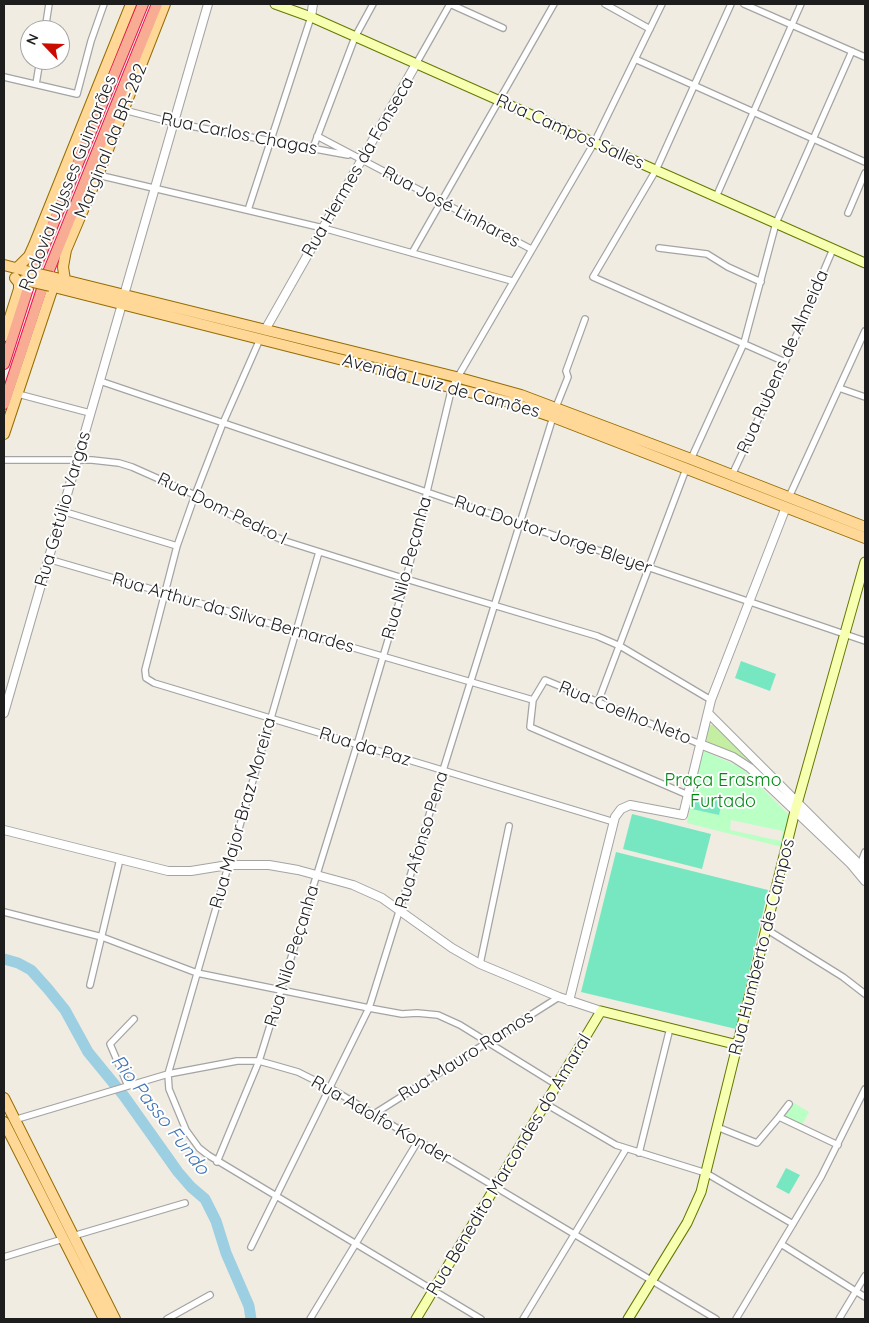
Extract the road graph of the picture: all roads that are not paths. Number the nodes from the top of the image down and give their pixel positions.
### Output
1 (48, 4) edge
2 (104, 4) edge
3 (131, 4) edge
4 (157, 4) edge
5 (164, 4) edge
6 (208, 4) edge
7 (274, 4) edge
8 (313, 4) edge
9 (373, 4) edge
10 (450, 4) edge
11 (554, 4) edge
12 (605, 4) edge
13 (662, 4) edge
14 (731, 4) edge
15 (744, 4) edge
16 (801, 4) edge
17 (141, 6) edge
18 (311, 17) junction
19 (46, 20) edge
20 (149, 23) junction
21 (792, 24) junction
22 (502, 28) dead end
23 (650, 29) junction
24 (355, 37) junction
25 (852, 51) junction
26 (865, 57) edge
27 (635, 59) junction
28 (416, 64) junction
29 (38, 70) edge
30 (4, 77) edge
31 (36, 84) junction
32 (694, 85) junction
33 (499, 100) junction
34 (124, 110) junction
35 (753, 112) junction
36 (174, 123) junction
37 (317, 136) junction
38 (813, 138) junction
39 (271, 141) junction
40 (594, 142) junction
41 (313, 148) junction
42 (358, 158) junction
43 (865, 162) edge
44 (656, 170) junction
45 (865, 174) edge
46 (98, 175) junction
47 (155, 188) junction
48 (716, 197) junction
49 (441, 202) junction
50 (248, 210) junction
51 (848, 213) dead end
52 (776, 223) junction
53 (323, 228) junction
54 (659, 248) dead end
55 (531, 249) junction
56 (833, 249) junction
57 (412, 253) junction
58 (865, 263) edge
59 (4, 265) edge
60 (21, 274) junction
61 (4, 275) edge
62 (64, 280) junction
63 (512, 282) junction
64 (761, 282) junction
65 (52, 283) junction
66 (123, 300) junction
67 (585, 319) dead end
68 (865, 331) edge
69 (263, 334) junction
70 (4, 336) edge
71 (744, 343) junction
72 (785, 362) junction
73 (4, 364) edge
74 (100, 381) junction
75 (454, 382) junction
76 (839, 388) junction
77 (18, 394) junction
78 (865, 397) edge
79 (4, 404) edge
80 (555, 412) junction
81 (90, 413) junction
82 (223, 423) junction
83 (4, 434) edge
84 (691, 459) junction
85 (4, 460) edge
86 (77, 460) junction
87 (686, 469) junction
88 (732, 475) junction
89 (427, 492) junction
90 (195, 495) junction
91 (789, 497) junction
92 (786, 507) junction
93 (62, 511) junction
94 (520, 524) junction
95 (865, 527) edge
96 (865, 538) edge
97 (177, 546) junction
98 (319, 552) junction
99 (48, 559) junction
100 (865, 562) edge
101 (649, 568) junction
102 (406, 579) junction
103 (166, 593) junction
104 (749, 602) junction
105 (495, 605) junction
106 (296, 631) junction
107 (845, 634) junction
108 (865, 641) edge
109 (620, 646) junction
110 (383, 657) junction
111 (146, 678) joint
112 (471, 682) junction
113 (533, 700) junction
114 (711, 700) junction
115 (598, 702) junction
116 (4, 708) edge
117 (708, 713) junction
118 (270, 718) junction
119 (700, 744) junction
120 (357, 745) junction
121 (443, 771) junction
122 (688, 795) junction
123 (797, 807) junction
124 (614, 822) junction
125 (509, 826) dead end
126 (4, 830) edge
127 (865, 852) edge
128 (120, 859) junction
129 (228, 865) junction
130 (863, 868) edge
131 (317, 875) junction
132 (865, 881) edge
133 (400, 910) junction
134 (4, 912) edge
135 (766, 929) junction
136 (102, 936) junction
137 (480, 964) junction
138 (197, 972) junction
139 (90, 985) dead end
140 (281, 991) junction
141 (865, 994) edge
142 (559, 998) junction
143 (569, 1002) junction
144 (370, 1008) junction
145 (601, 1011) junction
146 (134, 1019) dead end
147 (670, 1028) junction
148 (488, 1042) junction
149 (738, 1045) junction
150 (259, 1061) junction
151 (168, 1074) junction
152 (557, 1085) junction
153 (128, 1086) junction
154 (330, 1088) junction
155 (865, 1089) edge
156 (4, 1098) edge
157 (546, 1104) junction
158 (789, 1104) dead end
159 (374, 1114) junction
160 (779, 1117) junction
161 (14, 1120) junction
162 (4, 1123) edge
163 (717, 1127) junction
164 (418, 1141) junction
165 (838, 1145) junction
166 (626, 1149) junction
167 (639, 1153) junction
168 (217, 1162) junction
169 (706, 1173) junction
170 (495, 1187) junction
171 (276, 1197) junction
172 (185, 1203) dead end
173 (793, 1224) junction
174 (574, 1234) junction
175 (68, 1238) junction
176 (356, 1244) junction
177 (781, 1244) junction
178 (251, 1247) dead end
179 (4, 1257) edge
180 (865, 1276) edge
181 (652, 1281) junction
182 (433, 1291) junction
183 (856, 1291) junction
184 (210, 1295) dead end
185 (865, 1297) edge
186 (104, 1319) edge
187 (115, 1319) edge
188 (167, 1319) edge
189 (310, 1319) edge
190 (416, 1319) edge
191 (481, 1319) edge
192 (523, 1319) edge
193 (628, 1319) edge
194 (716, 1319) edge
195 (736, 1319) edge
196 (839, 1319) edge

1 - 19 street
2 - 31 street
3 - 60 main road, Marginal da BR-282
4 - 20 highway, Rodovia Ulysses Guimarães
5 - 20 highway
5 - 34 main road, Marginal da BR-282
6 - 36 street, Rua Getúlio Vargas
7 - 18 main road, Rua Campos Salles
8 - 18 street
9 - 24 street
10 - 22 street
10 - 28 street, Rua Hermes da Fonseca
11 - 33 street
12 - 23 street
13 - 23 street, Rua Nilo Peçanha
14 - 32 street
15 - 21 street
16 - 21 street
17 - 73 highway, Rodovia Ulysses Guimarães
18 - 24 main road, Rua Campos Salles
18 - 39 street
20 - 79 highway, Rodovia Ulysses Guimarães
21 - 25 street
21 - 35 street
23 - 27 street, Rua Nilo Peçanha
24 - 28 main road, Rua Campos Salles
24 - 37 street
25 - 26 street
25 - 38 street
27 - 32 street
27 - 40 street, Rua Nilo Peçanha
28 - 33 main road, Rua Campos Salles
28 - 42 street, Rua Hermes da Fonseca
29 - 31 street
30 - 31 street
32 - 35 street
32 - 44 street
33 - 40 main road, Rua Campos Salles
33 - 49 street
34 - 36 street, Rua Carlos Chagas
34 - 46 main road, Marginal da BR-282
35 - 38 street
35 - 48 street
36 - 39 street, Rua Carlos Chagas
36 - 47 street, Rua Getúlio Vargas
37 - 41 street
37 - 42 street, Rua José Linhares
38 - 43 street
38 - 52 street
39 - 41 street, Rua Carlos Chagas
39 - 50 street
40 - 44 main road, Rua Campos Salles
40 - 55 street, Rua Nilo Peçanha
41 - 42 street, Rua Carlos Chagas
42 - 49 street, Rua José Linhares
42 - 53 street, Rua Hermes da Fonseca
44 - 48 main road, Rua Campos Salles
44 - 71 street
45 - 51 street
46 - 47 street
46 - 62 main road, Marginal da BR-282
47 - 50 street
47 - 66 street, Rua Getúlio Vargas
48 - 52 main road, Rua Campos Salles
49 - 55 street, Rua José Linhares
49 - 57 street
50 - 53 street
52 - 56 main road, Rua Campos Salles
52 - 64 street
53 - 57 street
53 - 69 street, Rua Hermes da Fonseca
54 - 64 street
55 - 63 street, Rua Nilo Peçanha
56 - 58 main road, Rua Campos Salles
56 - 72 street, Rua Rubens de Almeida
57 - 63 street
59 - 60 main road, Avenida Luiz de Camões
60 - 61 main road, Avenida Luiz de Camões
60 - 65 main road, Avenida Luiz de Camões, bridge
60 - 70 main road
62 - 65 main road, Avenida Luiz de Camões
62 - 66 main road, Avenida Luiz de Camões
63 - 75 street, Rua Nilo Peçanha
64 - 71 street
65 - 66 main road, Avenida Luiz de Camões
65 - 77 main road
66 - 69 main road, Avenida Luiz de Camões
66 - 74 street, Rua Getúlio Vargas
67 - 80 street, Rua Afonso Pena
68 - 76 street
69 - 75 main road, Avenida Luiz de Camões
69 - 82 street, Rua Hermes da Fonseca
71 - 72 street
71 - 84 street
72 - 88 street, Rua Rubens de Almeida
74 - 81 street, Rua Getúlio Vargas
74 - 82 street, Rua Doutor Jorge Bleyer
75 - 80 main road, Avenida Luiz de Camões
75 - 89 street, Rua Nilo Peçanha
76 - 78 street
76 - 91 street
77 - 81 street
77 - 83 main road
80 - 84 main road, Avenida Luiz de Camões
80 - 87 main road, Avenida Luiz de Camões
80 - 94 street, Rua Afonso Pena
81 - 86 street, Rua Getúlio Vargas
82 - 89 street, Rua Doutor Jorge Bleyer
82 - 90 street, Rua Hermes da Fonseca
84 - 88 main road, Avenida Luiz de Camões
85 - 86 street, Rua Dom Pedro I
86 - 90 street, Rua Dom Pedro I
86 - 93 street, Rua Getúlio Vargas
87 - 92 main road, Avenida Luiz de Camões
87 - 101 street
88 - 91 main road, Avenida Luiz de Camões
89 - 94 street, Rua Doutor Jorge Bleyer
89 - 102 street, Rua Nilo Peçanha
90 - 97 street, Rua Hermes da Fonseca
90 - 98 street, Rua Dom Pedro I
91 - 95 main road, Avenida Luiz de Camões
92 - 96 main road, Avenida Luiz de Camões
92 - 104 street
93 - 97 street
93 - 99 street, Rua Getúlio Vargas
94 - 101 street, Rua Doutor Jorge Bleyer
94 - 105 street, Rua Afonso Pena
97 - 103 street, Rua Hermes da Fonseca
98 - 102 street, Rua Dom Pedro I
98 - 106 street, Rua Major Braz Moreira
99 - 103 street, Rua Arthur da Silva Bernardes
99 - 116 street, Rua Getúlio Vargas
100 - 107 main road, Rua Humberto de Campos
101 - 104 street, Rua Doutor Jorge Bleyer
101 - 109 street
102 - 105 street, Rua Dom Pedro I
102 - 110 street, Rua Nilo Peçanha
103 - 106 street, Rua Arthur da Silva Bernardes
103 - 111 street, Rua Hermes da Fonseca
104 - 107 street, Rua Doutor Jorge Bleyer
104 - 114 street
105 - 109 street, Rua Dom Pedro I
105 - 112 street, Rua Afonso Pena
106 - 110 street, Rua Arthur da Silva Bernardes
106 - 118 street, Rua Major Braz Moreira
107 - 108 street, Rua Doutor Jorge Bleyer
107 - 123 main road, Rua Humberto de Campos
109 - 114 street, Rua Dom Pedro I
109 - 115 street
110 - 112 street, Rua Arthur da Silva Bernardes
110 - 120 street, Rua Nilo Peçanha
111 - 118 street, Rua da Paz
112 - 113 street, Rua Arthur da Silva Bernardes
112 - 121 street, Rua Afonso Pena
113 - 115 street, Rua Coelho Neto
113 - 122 street
114 - 117 street
115 - 119 street, Rua Coelho Neto
117 - 119 street
117 - 123 street
118 - 120 street, Rua da Paz
118 - 129 street, Rua Major Braz Moreira
119 - 122 street
119 - 123 street
120 - 121 street, Rua da Paz
120 - 131 street, Rua Nilo Peçanha
121 - 124 street, Rua da Paz
121 - 133 street, Rua Afonso Pena
122 - 124 street
123 - 130 street
123 - 132 street
123 - 135 main road, Rua Humberto de Campos
124 - 143 street
125 - 137 street
126 - 128 street
127 - 130 street
128 - 129 street
128 - 136 street
129 - 131 street
129 - 138 street, Rua Major Braz Moreira
131 - 133 street
131 - 140 street, Rua Nilo Peçanha
133 - 137 street
133 - 144 street, Rua Afonso Pena
134 - 136 street
135 - 141 street
135 - 149 main road, Rua Humberto de Campos
136 - 138 street
136 - 139 street
137 - 142 street
138 - 140 street
138 - 151 street, Rua Major Braz Moreira
140 - 144 street
140 - 150 street, Rua Nilo Peçanha
142 - 143 street
142 - 148 street, Rua Mauro Ramos
143 - 145 street
144 - 148 street
144 - 154 street, Rua Afonso Pena
145 - 147 main road
145 - 152 main road, Rua Benedito Marcondes do Amaral
146 - 153 street
147 - 149 main road
147 - 167 street
148 - 152 street
148 - 159 street, Rua Mauro Ramos
149 - 163 main road, Rua Humberto de Campos
150 - 151 street, Rua Adolfo Konder
150 - 154 street, Rua Adolfo Konder
150 - 168 street, Rua Nilo Peçanha
151 - 153 street, Rua Adolfo Konder
151 - 168 street
152 - 157 main road, Rua Benedito Marcondes do Amaral
153 - 161 street, Rua Adolfo Konder
154 - 159 street, Rua Adolfo Konder
154 - 171 street, Rua Afonso Pena
155 - 165 street
156 - 161 main road
157 - 166 street
157 - 170 main road, Rua Benedito Marcondes do Amaral
158 - 160 street
159 - 164 street, Rua Adolfo Konder
160 - 163 street
160 - 165 street
161 - 175 main road
162 - 175 main road
163 - 169 main road, Rua Humberto de Campos
164 - 170 street, Rua Adolfo Konder
164 - 176 street
165 - 173 street
166 - 167 street
166 - 174 street
167 - 169 street
168 - 171 street
169 - 173 street
169 - 181 main road, Rua Humberto de Campos
170 - 174 street, Rua Adolfo Konder
170 - 182 main road, Rua Benedito Marcondes do Amaral
171 - 176 street
171 - 178 street, Rua Afonso Pena
172 - 175 street
173 - 177 street
174 - 181 street, Rua Adolfo Konder
174 - 192 street
175 - 179 street
175 - 186 main road
175 - 187 main road
176 - 182 street
176 - 189 street
177 - 183 street
177 - 195 street
180 - 183 street
181 - 193 main road, Rua Humberto de Campos
181 - 194 street, Rua Adolfo Konder
182 - 190 main road, Rua Benedito Marcondes do Amaral
182 - 191 street
183 - 185 street
183 - 196 street
184 - 188 street

